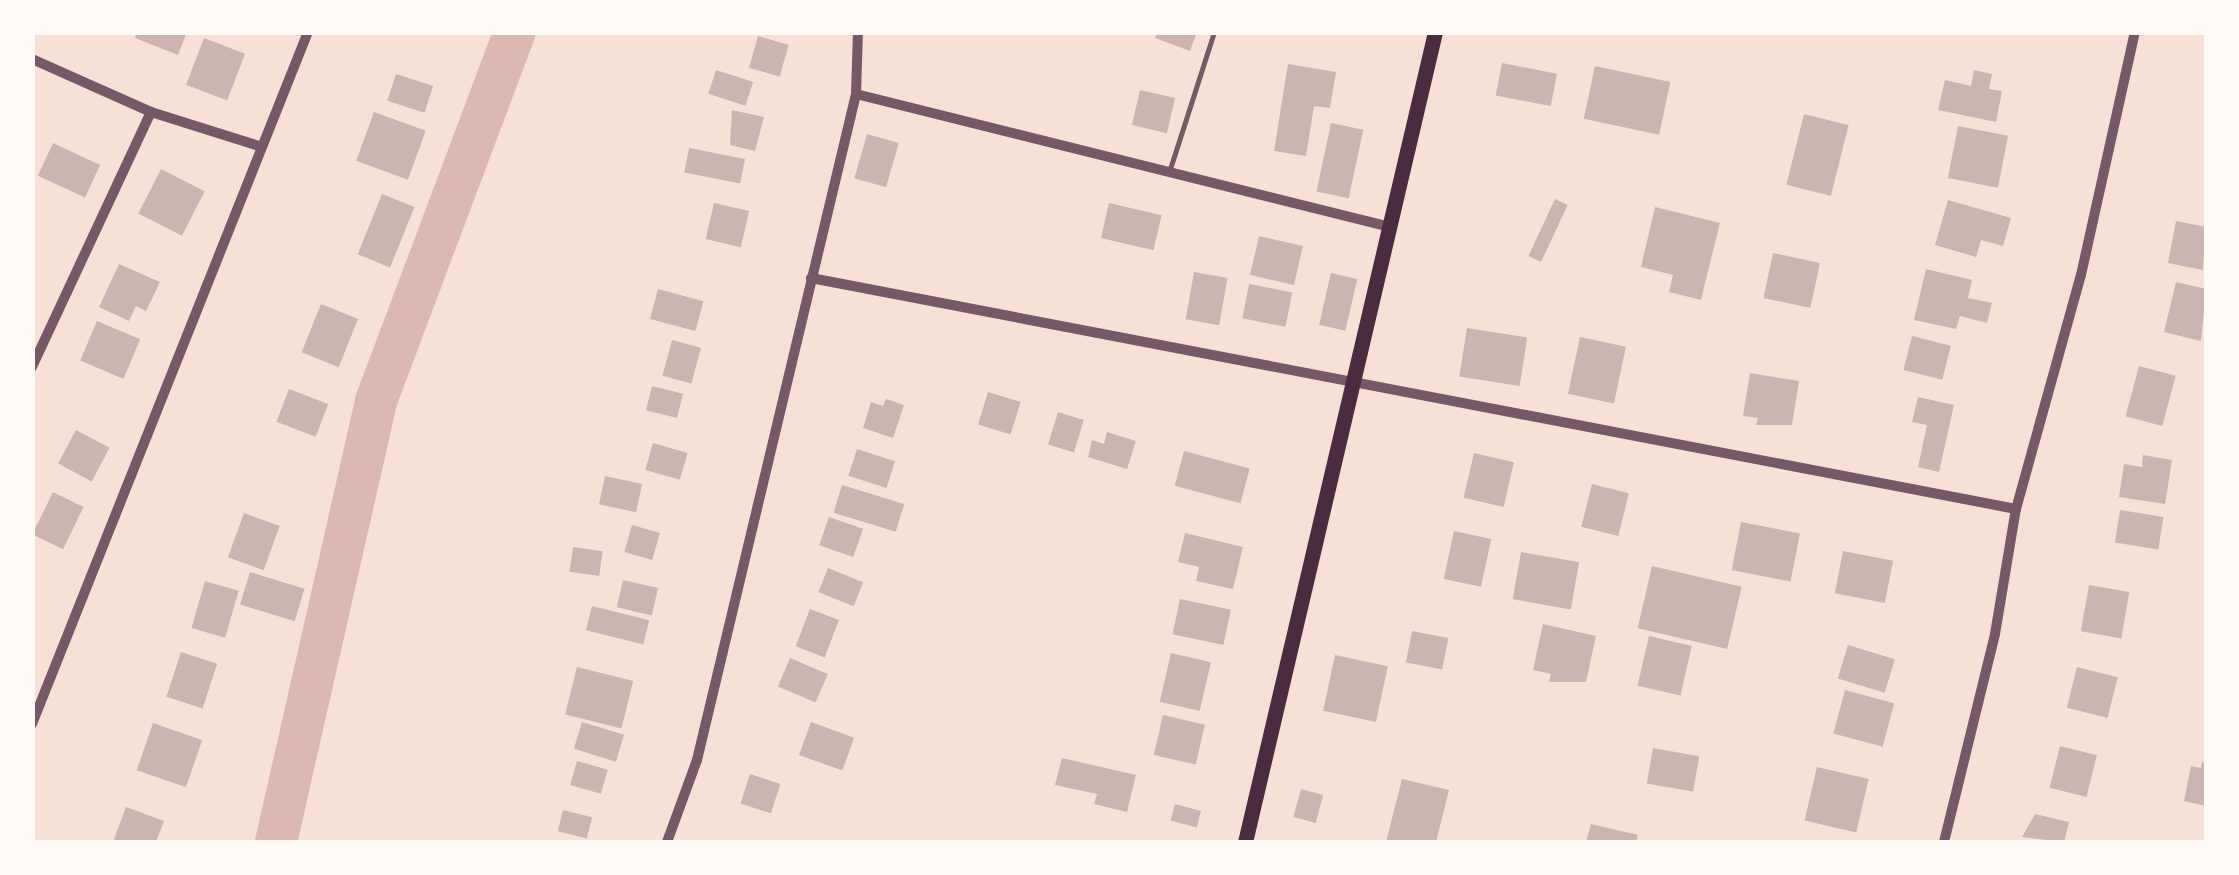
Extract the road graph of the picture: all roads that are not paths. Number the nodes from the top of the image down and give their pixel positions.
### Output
1 (308, 32) edge
2 (858, 32) edge
3 (1214, 32) edge
4 (1435, 32) edge
5 (2135, 32) edge
6 (32, 59) edge
7 (856, 94) junction
8 (151, 112) junction
9 (262, 147) junction
10 (1169, 172) junction
11 (1390, 227) junction
12 (812, 278) junction
13 (32, 367) edge
14 (1352, 386) junction
15 (2016, 509) junction
16 (32, 724) edge
17 (667, 842) edge
18 (1245, 842) edge
19 (1944, 842) edge

1 - 9 street
2 - 7 street
3 - 10 lane
4 - 11 main road
5 - 15 street
6 - 8 street
7 - 10 street
7 - 12 street
8 - 9 street
8 - 13 street
9 - 16 street
10 - 11 street
11 - 14 main road
12 - 14 street
12 - 17 street
14 - 15 street
14 - 18 main road
15 - 19 street

